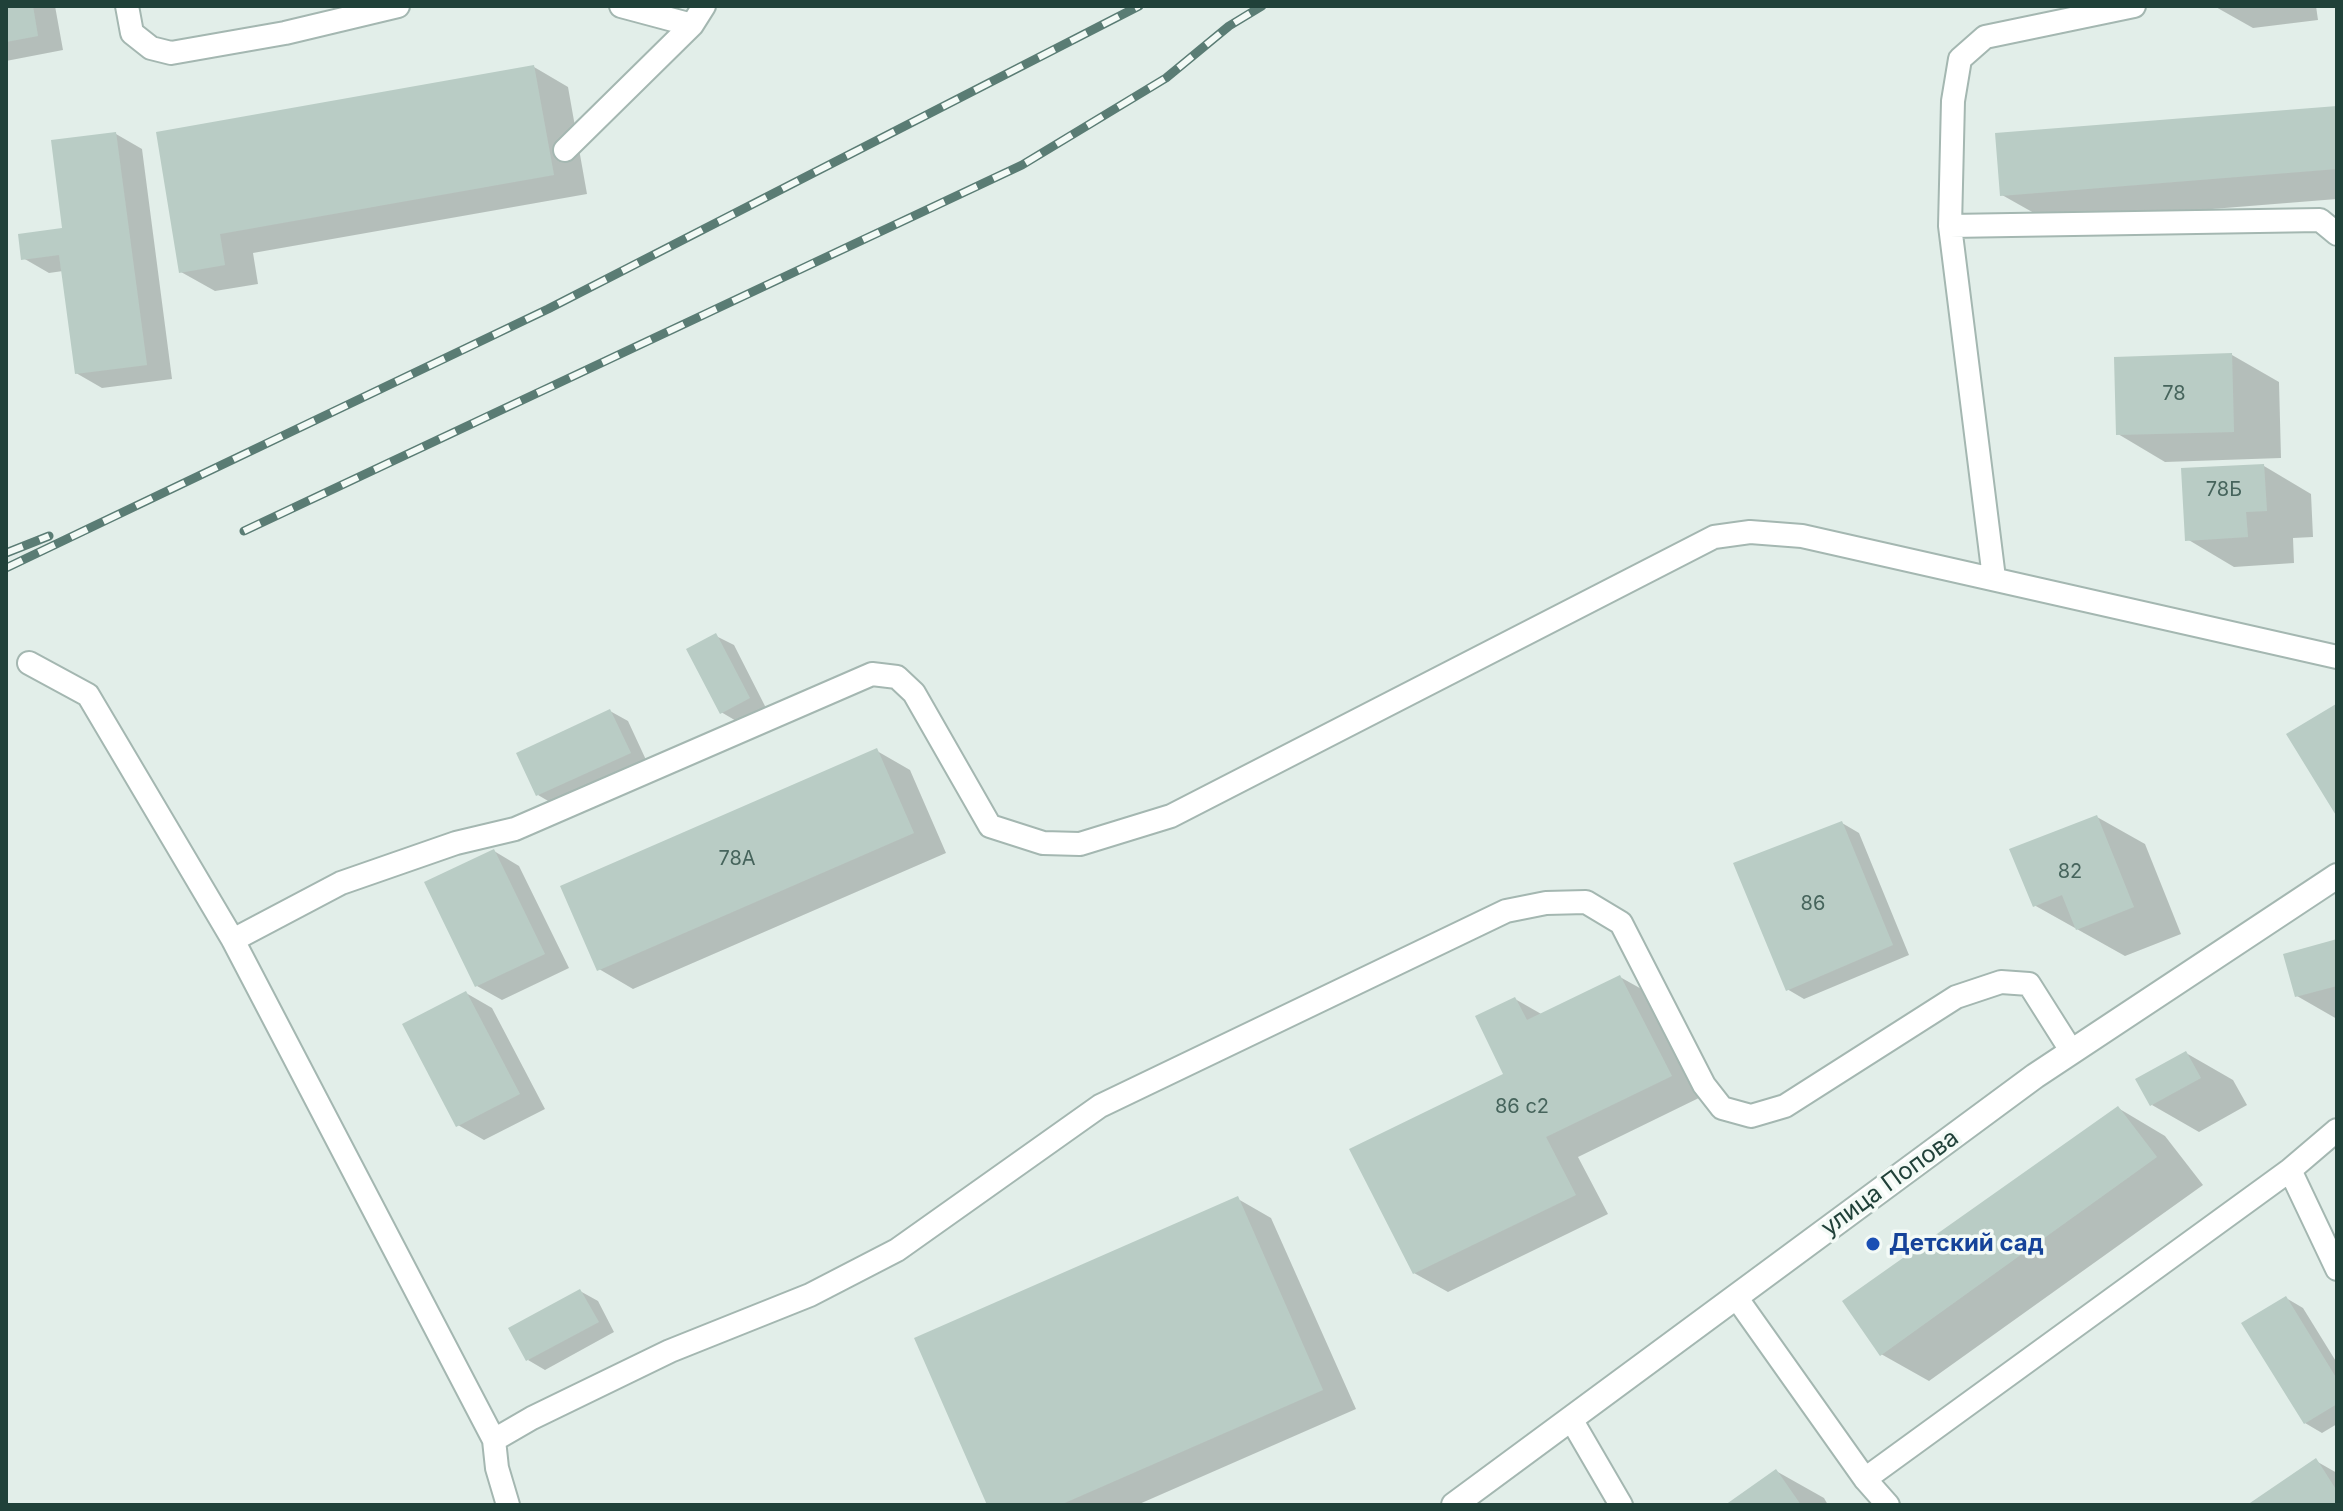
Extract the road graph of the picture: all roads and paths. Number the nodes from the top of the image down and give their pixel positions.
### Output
1 (127, 6) edge
2 (398, 6) edge
3 (621, 6) edge
4 (2134, 6) edge
5 (698, 16) edge
6 (565, 150) dead end
7 (1950, 226) junction
8 (2337, 234) edge
9 (1994, 578) junction
10 (2337, 657) edge
11 (29, 663) dead end
12 (2337, 876) edge
13 (233, 940) junction
14 (2072, 1052) junction
15 (2337, 1130) edge
16 (2290, 1170) junction
17 (2337, 1269) edge
18 (1736, 1297) junction
19 (1571, 1419) junction
20 (494, 1440) junction
21 (1865, 1479) junction
22 (508, 1505) edge
23 (1454, 1505) edge
24 (1621, 1505) edge
25 (1888, 1505) edge

1 - 2 lane
3 - 5 lane
4 - 7 lane
5 - 6 lane
7 - 8 lane
7 - 9 lane
9 - 10 lane
9 - 13 lane
11 - 13 lane
12 - 14 street, улица Попова
13 - 20 lane
14 - 18 street, улица Попова
14 - 20 lane
15 - 16 lane
16 - 17 lane
16 - 21 lane
18 - 19 street, улица Попова
18 - 21 lane
19 - 23 street, улица Попова
19 - 24 lane
20 - 22 lane
21 - 25 lane

